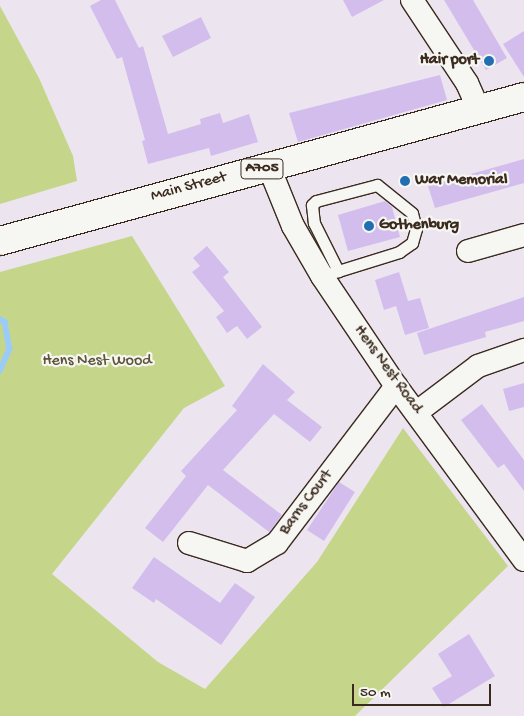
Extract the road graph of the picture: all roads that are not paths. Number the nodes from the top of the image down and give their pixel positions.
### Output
1 (412, 0) edge
2 (524, 97) edge
3 (478, 110) junction
4 (269, 167) junction
5 (524, 235) edge
6 (0, 241) edge
7 (468, 251) dead end
8 (330, 274) junction
9 (524, 350) edge
10 (396, 386) junction
11 (417, 412) junction
12 (189, 543) dead end
13 (524, 560) edge

1 - 3 street
2 - 3 main road, Main Street / A705
3 - 4 main road, Main Street / A705
4 - 6 main road, Main Street / A705
4 - 8 street, Hens Nest Road
5 - 7 street
8 - 8 lane
8 - 10 street, Hens Nest Road
9 - 11 street
10 - 11 street, Hens Nest Road
10 - 12 street, Barns Court
11 - 13 street, Hens Nest Road

